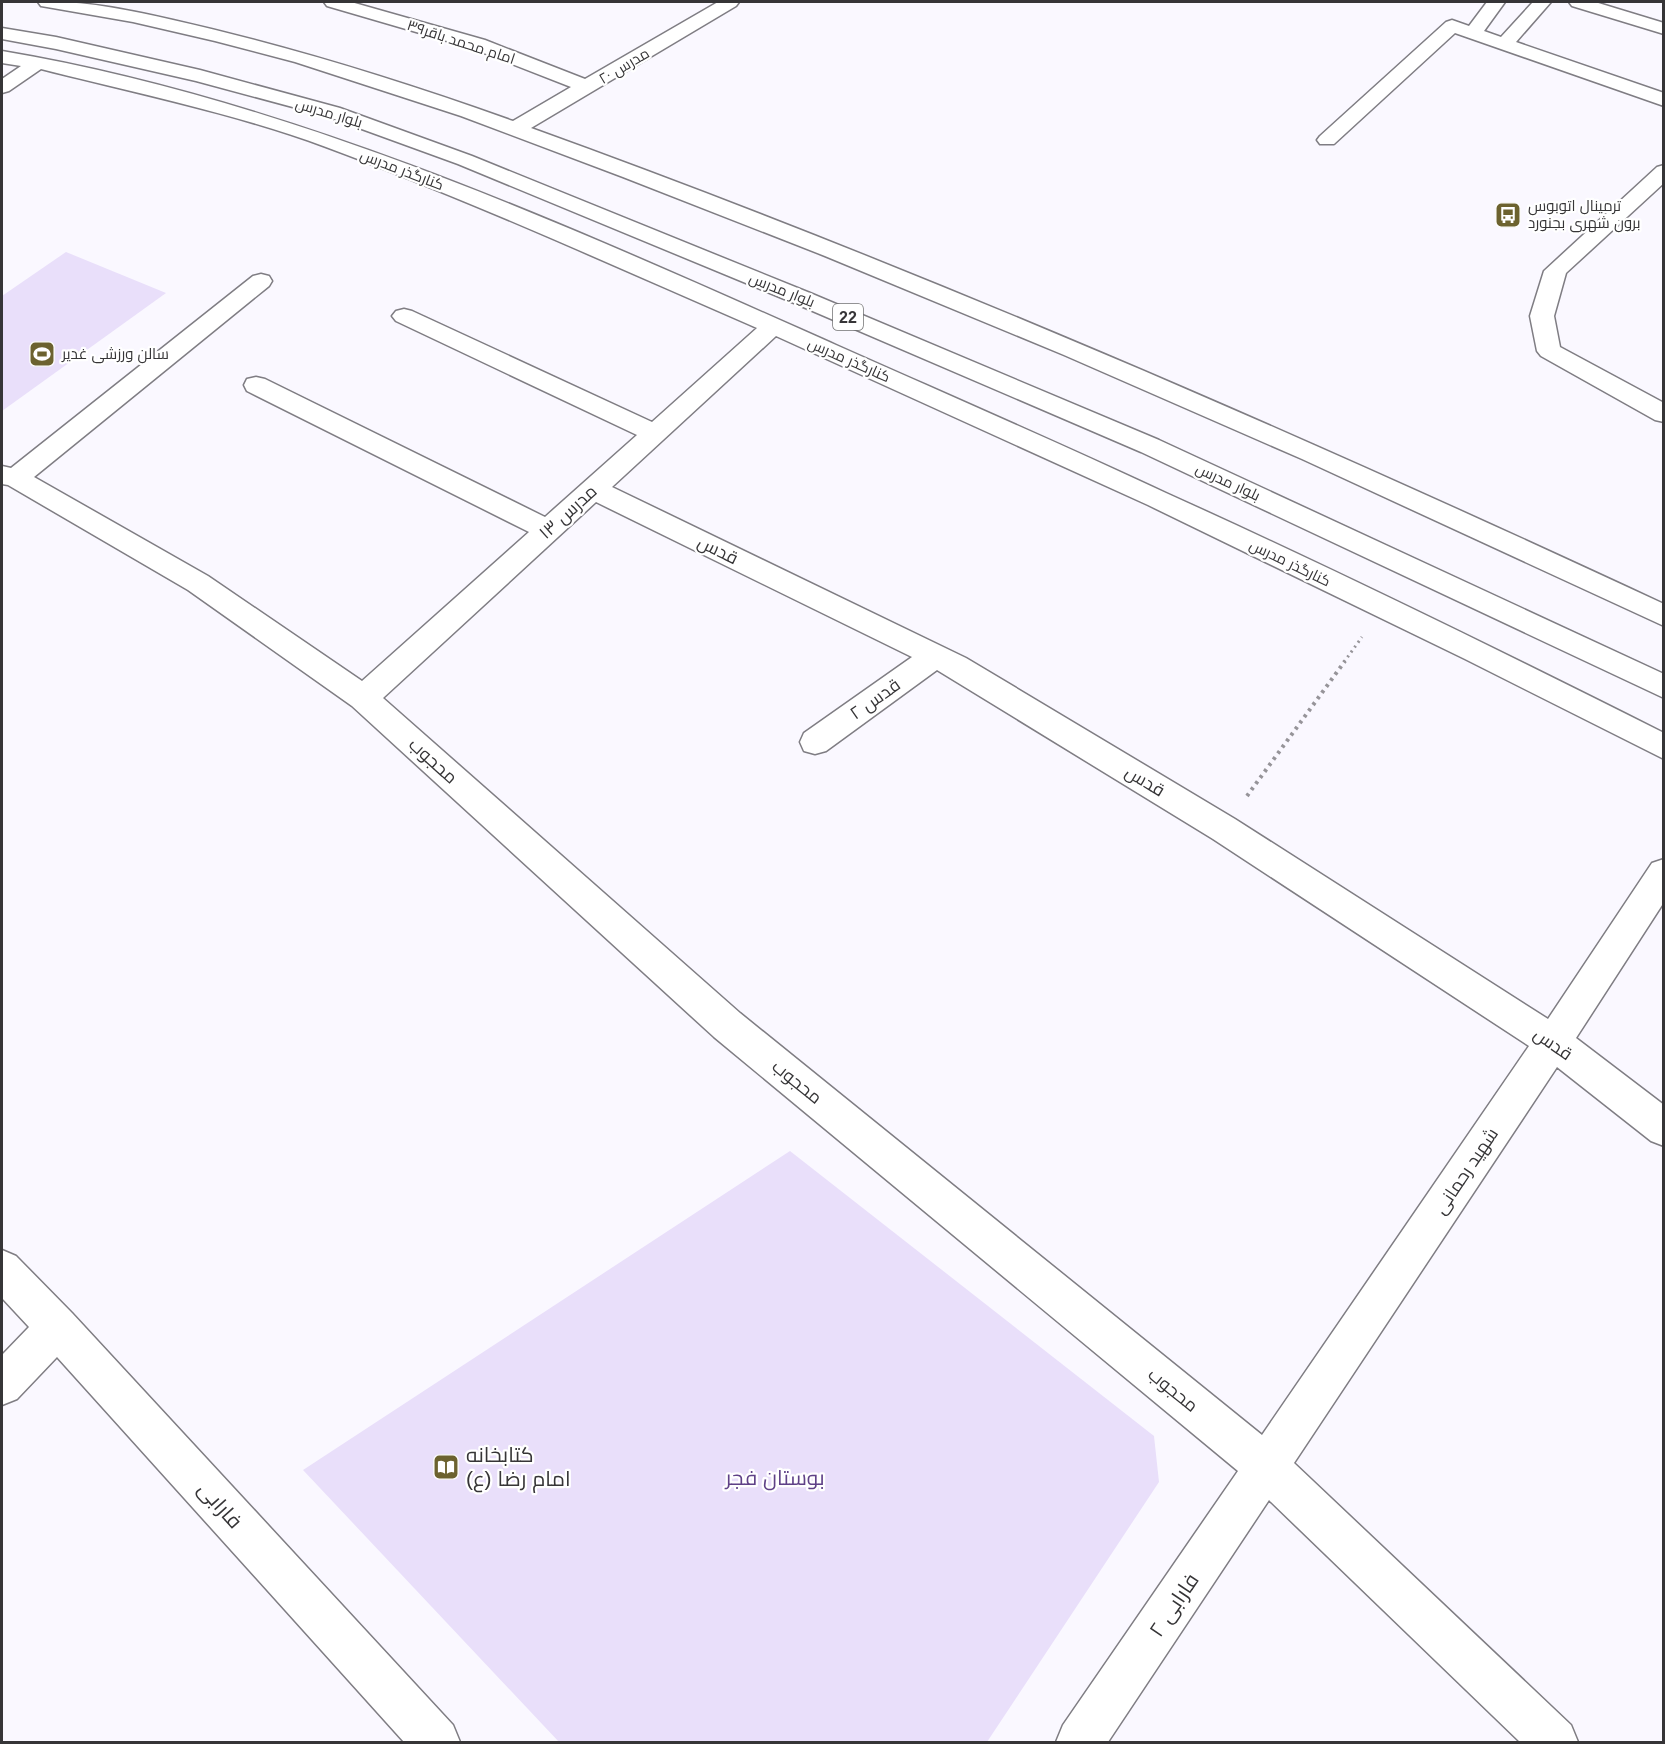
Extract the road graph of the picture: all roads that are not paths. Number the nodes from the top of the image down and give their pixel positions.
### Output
1 (47, 2) edge
2 (333, 2) edge
3 (730, 2) edge
4 (1497, 2) edge
5 (1542, 2) edge
6 (1578, 2) edge
7 (1664, 29) edge
8 (1473, 33) junction
9 (2, 34) edge
10 (1505, 44) junction
11 (2, 57) edge
12 (38, 63) junction
13 (2, 87) edge
14 (588, 87) junction
15 (1664, 100) edge
16 (516, 128) junction
17 (1327, 140) dead end
18 (1664, 171) edge
19 (261, 281) dead end
20 (404, 316) dead end
21 (773, 326) junction
22 (256, 385) dead end
23 (1664, 414) edge
24 (655, 433) junction
25 (9, 477) edge
26 (593, 489) junction
27 (548, 530) junction
28 (1664, 616) edge
29 (935, 656) junction
30 (1664, 687) edge
31 (363, 698) junction
32 (815, 741) dead end
33 (1664, 747) edge
34 (1664, 873) edge
35 (1553, 1042) junction
36 (1664, 1128) edge
37 (2, 1270) edge
38 (58, 1327) junction
39 (2, 1384) edge
40 (1267, 1467) junction
41 (436, 1743) edge
42 (1080, 1743) edge
43 (1554, 1743) edge

1 - 16 street
2 - 14 street, امام محمد باقر۳۹
3 - 14 street, مدرس ۲۰
4 - 8 street
5 - 10 street
6 - 7 street
8 - 10 street
8 - 17 street
9 - 30 street, بلوار مدرس / 22
10 - 15 street
11 - 12 street, کنارگذر مدرس
12 - 13 street
12 - 21 street, کنارگذر مدرس
14 - 16 street, مدرس ۲۰
16 - 28 street
18 - 23 street
19 - 25 street
20 - 24 street
21 - 24 street, مدرس ۱۳
21 - 33 street, کنارگذر مدرس
22 - 27 street
24 - 26 street, مدرس ۱۳
25 - 31 street, محجوب
26 - 27 street, مدرس ۱۳
26 - 29 street, قدس
27 - 31 street, مدرس ۱۳
29 - 32 street, قدس ۲
29 - 35 street, قدس
31 - 40 street, محجوب
34 - 35 street, شهید رحمانی
35 - 36 street, قدس
35 - 40 street, شهید رحمانی
37 - 38 street, فارابی
38 - 39 street
38 - 41 street, فارابی
40 - 42 street, فارابی ۲
40 - 43 street, محجوب

